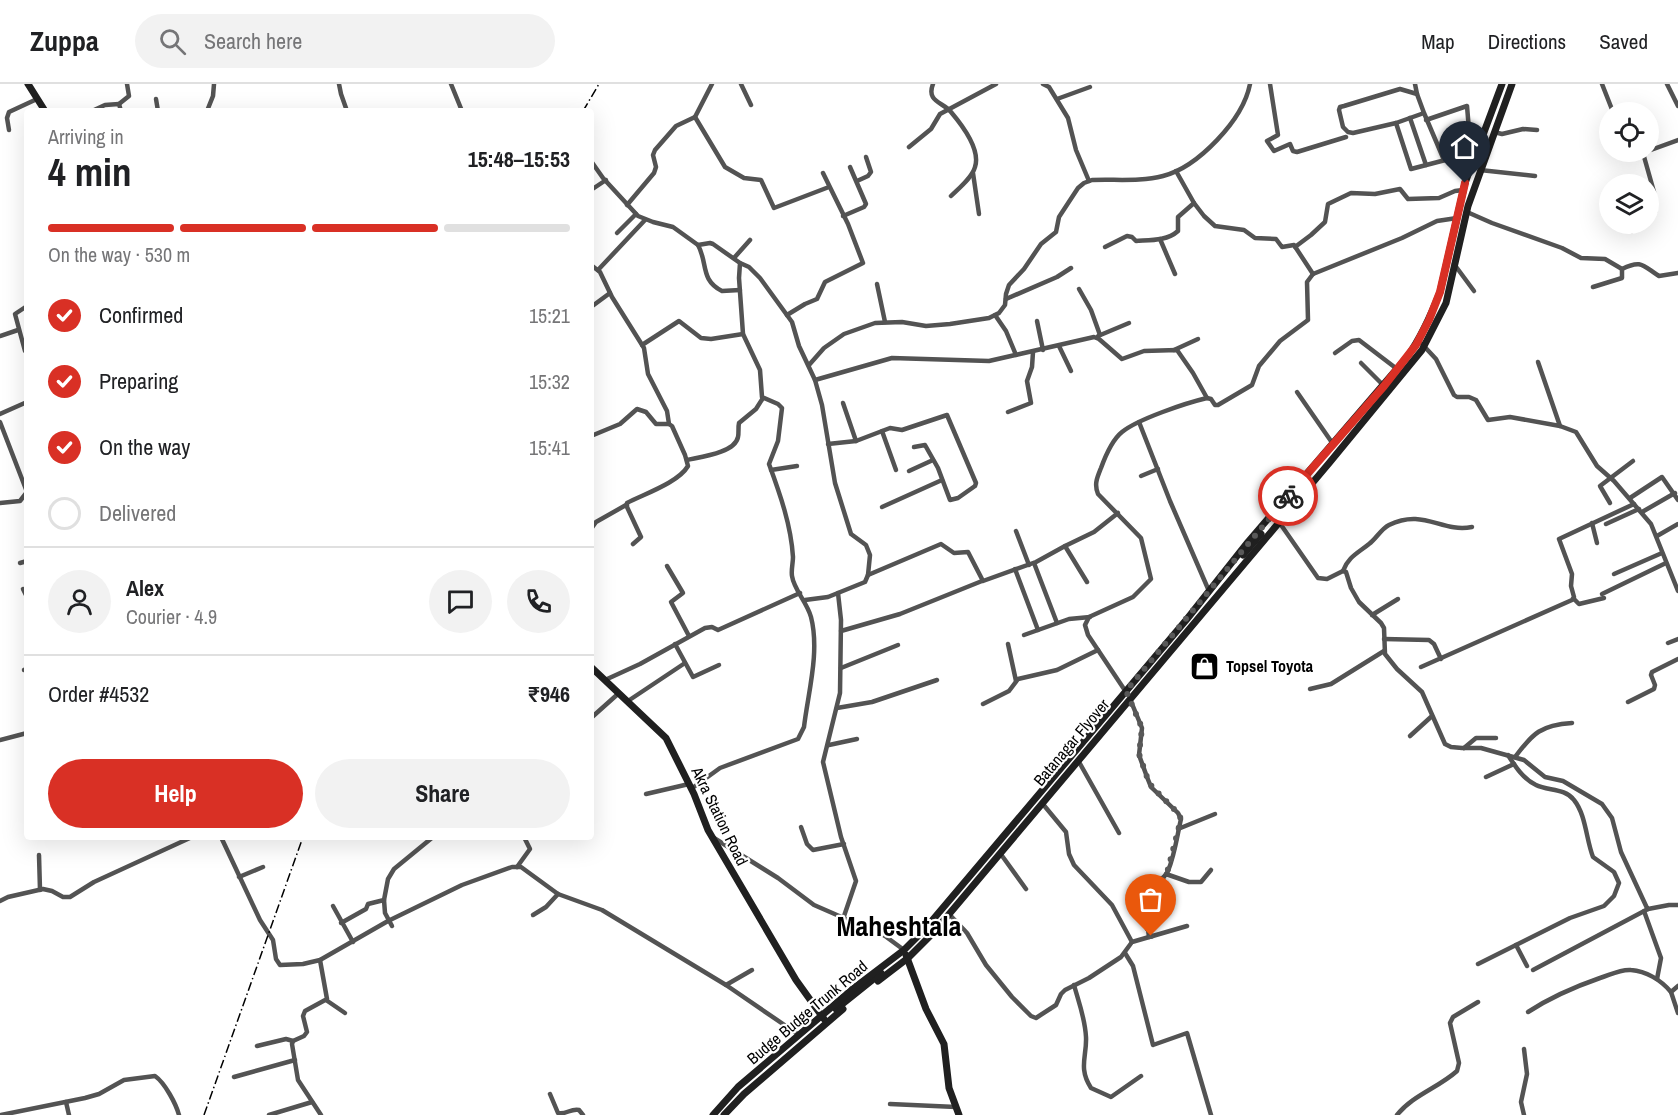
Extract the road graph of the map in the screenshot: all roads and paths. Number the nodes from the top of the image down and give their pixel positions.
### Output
1 (28, 84) edge
2 (127, 84) edge
3 (214, 84) edge
4 (339, 84) edge
5 (452, 84) edge
6 (712, 84) edge
7 (741, 84) edge
8 (933, 84) edge
9 (996, 84) edge
10 (1043, 84) edge
11 (1250, 84) edge
12 (1270, 84) edge
13 (1415, 84) edge
14 (1504, 84) edge
15 (1512, 84) edge
16 (1602, 84) edge
17 (1668, 84) edge
18 (1090, 87) dead end
19 (1404, 87) edge
20 (1417, 94) junction
21 (37, 99) junction
22 (156, 99) dead end
23 (1057, 99) junction
24 (1609, 102) edge
25 (119, 104) junction
26 (751, 105) dead end
27 (1678, 106) edge
28 (43, 108) edge
29 (98, 108) edge
30 (120, 108) edge
31 (158, 108) edge
32 (208, 108) edge
33 (346, 108) edge
34 (461, 108) edge
35 (949, 109) junction
36 (1424, 113) junction
37 (695, 117) junction
38 (1410, 118) junction
39 (1426, 120) junction
40 (1396, 123) junction
41 (9, 130) dead end
42 (1537, 130) dead end
43 (1494, 132) junction
44 (1478, 135) junction
45 (1346, 136) dead end
46 (1678, 140) edge
47 (1476, 146) junction
48 (909, 147) dead end
49 (1659, 147) edge
50 (866, 157) dead end
51 (1444, 160) junction
52 (594, 165) edge
53 (1426, 165) junction
54 (850, 167) dead end
55 (1480, 170) junction
56 (1176, 171) junction
57 (823, 173) dead end
58 (973, 173) junction
59 (1535, 176) dead end
60 (606, 180) junction
61 (857, 181) junction
62 (1089, 181) junction
63 (829, 187) junction
64 (594, 188) edge
65 (1463, 190) junction
66 (951, 196) dead end
67 (1194, 203) junction
68 (627, 205) junction
69 (1467, 212) junction
70 (636, 214) junction
71 (979, 214) dead end
72 (843, 216) junction
73 (1457, 218) junction
74 (645, 220) junction
75 (617, 232) dead end
76 (1160, 239) junction
77 (750, 240) dead end
78 (698, 245) junction
79 (1105, 247) dead end
80 (1295, 247) junction
81 (734, 258) junction
82 (740, 264) junction
83 (1454, 264) junction
84 (594, 267) edge
85 (1071, 268) dead end
86 (1622, 269) junction
87 (598, 270) junction
88 (1678, 273) edge
89 (1176, 274) dead end
90 (1313, 274) junction
91 (877, 284) dead end
92 (1593, 287) dead end
93 (1078, 289) dead end
94 (740, 290) junction
95 (1474, 291) dead end
96 (610, 293) junction
97 (1006, 299) junction
98 (594, 305) edge
99 (24, 308) edge
100 (787, 315) junction
101 (995, 315) junction
102 (1036, 321) dead end
103 (885, 322) junction
104 (1129, 323) dead end
105 (18, 330) junction
106 (742, 334) junction
107 (0, 336) edge
108 (1098, 336) junction
109 (1198, 339) dead end
110 (1418, 340) junction
111 (642, 345) junction
112 (1059, 346) junction
113 (1424, 347) junction
114 (24, 348) edge
115 (1042, 350) junction
116 (1174, 350) junction
117 (1033, 352) junction
118 (1335, 353) dead end
119 (1016, 355) junction
120 (1538, 362) dead end
121 (1361, 363) dead end
122 (809, 365) junction
123 (1397, 369) junction
124 (1071, 371) dead end
125 (815, 380) junction
126 (1384, 386) junction
127 (1297, 392) dead end
128 (764, 398) junction
129 (1207, 398) junction
130 (24, 403) edge
131 (843, 403) dead end
132 (1008, 412) dead end
133 (0, 414) edge
134 (0, 422) edge
135 (1139, 422) junction
136 (669, 424) junction
137 (1560, 426) junction
138 (882, 431) junction
139 (594, 434) edge
140 (856, 441) junction
141 (828, 444) junction
142 (1333, 444) junction
143 (914, 447) dead end
144 (687, 460) junction
145 (933, 460) junction
146 (1633, 461) dead end
147 (797, 466) dead end
148 (1158, 469) junction
149 (771, 470) junction
150 (896, 470) dead end
151 (909, 471) dead end
152 (24, 472) edge
153 (21, 474) junction
154 (1141, 476) dead end
155 (1610, 478) junction
156 (942, 480) junction
157 (24, 483) edge
158 (1675, 493) junction
159 (24, 496) edge
160 (1630, 498) junction
161 (1678, 500) edge
162 (0, 503) edge
163 (1610, 503) dead end
164 (1634, 504) junction
165 (626, 505) junction
166 (882, 507) dead end
167 (1640, 510) junction
168 (1118, 513) junction
169 (1279, 522) junction
170 (1592, 523) junction
171 (1606, 524) dead end
172 (1678, 524) edge
173 (594, 525) edge
174 (1472, 526) dead end
175 (1016, 531) dead end
176 (1658, 536) junction
177 (1597, 543) dead end
178 (633, 544) dead end
179 (1065, 546) junction
180 (1662, 553) junction
181 (24, 562) edge
182 (21, 563) dead end
183 (1031, 564) junction
184 (1666, 564) junction
185 (667, 566) dead end
186 (1015, 569) junction
187 (1343, 571) junction
188 (1614, 574) dead end
189 (868, 575) junction
190 (982, 581) junction
191 (1087, 582) dead end
192 (1209, 591) junction
193 (1678, 591) edge
194 (800, 593) junction
195 (838, 593) junction
196 (1398, 599) dead end
197 (1574, 599) junction
198 (805, 600) junction
199 (1372, 615) junction
200 (1090, 617) junction
201 (1057, 623) junction
202 (1038, 630) junction
203 (841, 631) junction
204 (1024, 635) dead end
205 (688, 636) junction
206 (1384, 639) junction
207 (1678, 639) edge
208 (1668, 643) dead end
209 (675, 644) junction
210 (1008, 644) dead end
211 (898, 645) dead end
212 (1098, 650) junction
213 (1384, 651) junction
214 (1441, 659) junction
215 (1678, 659) edge
216 (685, 663) junction
217 (719, 665) dead end
218 (1421, 667) dead end
219 (842, 668) junction
220 (594, 670) edge
221 (605, 680) junction
222 (937, 680) dead end
223 (1016, 681) junction
224 (1310, 689) dead end
225 (1126, 691) junction
226 (619, 693) junction
227 (1130, 700) junction
228 (628, 701) junction
229 (1628, 702) dead end
230 (983, 704) dead end
231 (837, 708) junction
232 (594, 715) edge
233 (1432, 716) junction
234 (1572, 723) dead end
235 (24, 734) edge
236 (1410, 736) dead end
237 (1496, 738) dead end
238 (857, 739) dead end
239 (0, 740) edge
240 (829, 745) junction
241 (1464, 748) junction
242 (1508, 754) junction
243 (1515, 757) junction
244 (1079, 762) junction
245 (1514, 764) junction
246 (1486, 777) dead end
247 (690, 786) junction
248 (646, 794) dead end
249 (1042, 803) junction
250 (1215, 814) dead end
251 (801, 827) dead end
252 (1178, 829) junction
253 (1119, 833) dead end
254 (712, 837) junction
255 (185, 840) edge
256 (222, 840) edge
257 (429, 840) edge
258 (526, 840) edge
259 (844, 844) junction
260 (1000, 853) junction
261 (39, 855) dead end
262 (263, 867) dead end
263 (517, 867) junction
264 (1211, 870) dead end
265 (1166, 874) junction
266 (239, 877) junction
267 (1026, 889) dead end
268 (40, 890) junction
269 (558, 894) junction
270 (384, 900) junction
271 (0, 901) edge
272 (1678, 905) edge
273 (333, 906) dead end
274 (1646, 909) junction
275 (949, 914) junction
276 (533, 915) dead end
277 (843, 919) junction
278 (388, 921) junction
279 (341, 923) junction
280 (392, 926) dead end
281 (1187, 926) dead end
282 (1149, 937) junction
283 (352, 942) junction
284 (1132, 942) junction
285 (1516, 945) junction
286 (904, 950) junction
287 (1125, 953) junction
288 (908, 958) junction
289 (320, 960) junction
290 (1478, 964) dead end
291 (1527, 966) dead end
292 (752, 970) dead end
293 (1533, 970) dead end
294 (1657, 979) junction
295 (726, 985) junction
296 (1074, 985) junction
297 (1678, 986) edge
298 (1671, 992) junction
299 (326, 1000) junction
300 (1478, 1002) dead end
301 (1528, 1012) dead end
302 (345, 1013) dead end
303 (1678, 1013) edge
304 (821, 1016) junction
305 (826, 1023) junction
306 (801, 1033) junction
307 (810, 1037) junction
308 (292, 1041) junction
309 (257, 1046) dead end
310 (1524, 1050) dead end
311 (295, 1060) junction
312 (1141, 1076) dead end
313 (234, 1077) dead end
314 (550, 1094) dead end
315 (66, 1102) junction
316 (312, 1102) junction
317 (890, 1104) dead end
318 (39, 1107) junction
319 (956, 1107) junction
320 (1, 1115) edge
321 (39, 1115) edge
322 (69, 1115) edge
323 (179, 1115) edge
324 (269, 1115) edge
325 (321, 1115) edge
326 (583, 1115) edge
327 (712, 1115) edge
328 (718, 1115) edge
329 (724, 1115) edge
330 (959, 1115) edge
331 (1211, 1115) edge
332 (1397, 1115) edge
333 (1524, 1115) edge

1 - 21 street
2 - 25 street
3 - 32 street
4 - 33 street
5 - 34 street
6 - 37 street
7 - 26 street
8 - 35 street
9 - 35 street
10 - 23 street
11 - 56 street
12 - 45 street
13 - 20 street
14 - 44 street, Budge Budge Trunk Road
14 - 328 street, Batanagar Flyover
15 - 43 street, Budge Budge Trunk Road
16 - 24 street
17 - 27 street
18 - 23 street
19 - 20 street
19 - 40 street
20 - 36 street
21 - 28 street
21 - 41 street
22 - 31 street
23 - 62 street
25 - 29 street
25 - 30 street
35 - 48 street
35 - 58 street
36 - 38 street
36 - 39 street
37 - 63 street
37 - 68 street
38 - 40 street
38 - 53 street
39 - 44 street
39 - 51 street
40 - 53 street
42 - 43 street
43 - 55 street, Budge Budge Trunk Road
44 - 47 street, Budge Budge Trunk Road
46 - 49 street
47 - 51 street
47 - 65 street, Budge Budge Trunk Road
50 - 61 street
51 - 53 street
52 - 60 street
54 - 61 street
55 - 59 street
55 - 69 street, Budge Budge Trunk Road
56 - 62 street
56 - 67 street
57 - 63 street
58 - 66 street
58 - 71 street
60 - 64 street
60 - 68 street
61 - 72 street
62 - 97 street
63 - 72 street
65 - 73 street, Budge Budge Trunk Road
65 - 80 street
67 - 76 street
67 - 80 street
68 - 70 street
69 - 83 street, Budge Budge Trunk Road
69 - 86 street
70 - 74 street
70 - 75 street
72 - 100 street
73 - 90 street
73 - 110 street, Budge Budge Trunk Road
74 - 78 street
74 - 87 street
76 - 79 street
76 - 89 street
77 - 81 street
78 - 81 street
78 - 94 street
80 - 90 street
81 - 82 street
82 - 94 street
82 - 100 street
83 - 95 street
83 - 113 street, Budge Budge Trunk Road
84 - 87 street
85 - 97 street
86 - 88 street
86 - 92 street
87 - 96 street
90 - 129 street
91 - 103 street
93 - 108 street
94 - 106 street
96 - 98 street
96 - 111 street
97 - 101 street
99 - 105 street
100 - 122 street
101 - 103 street
101 - 119 street
102 - 115 street
103 - 122 street
104 - 108 street
105 - 107 street
105 - 114 street
106 - 111 street
106 - 128 street
108 - 112 street
108 - 116 street
109 - 116 street
110 - 113 street
110 - 123 street, Budge Budge Trunk Road
111 - 136 street
112 - 115 street
112 - 124 street
113 - 137 street
113 - 169 street, Budge Budge Trunk Road
115 - 117 street
116 - 129 street
117 - 119 street
117 - 132 street
118 - 123 street
119 - 125 street
120 - 137 street
121 - 126 street
122 - 125 street
123 - 126 street, Budge Budge Trunk Road
125 - 141 street
126 - 142 street, Budge Budge Trunk Road
127 - 142 street
128 - 144 street
128 - 149 street
129 - 135 street
130 - 133 street
131 - 140 street
134 - 153 street
135 - 148 street
135 - 168 street
136 - 139 street
136 - 144 street
137 - 155 street
138 - 140 street
138 - 150 street
138 - 156 street
140 - 141 street
141 - 189 street
142 - 192 street, Budge Budge Trunk Road
143 - 145 street
144 - 165 street
145 - 151 street
145 - 156 street
146 - 155 street
147 - 149 street
148 - 154 street
148 - 192 street
149 - 194 street
152 - 153 street
153 - 157 street
155 - 160 street
155 - 163 street
156 - 166 street
158 - 160 street
158 - 161 street
158 - 167 street
159 - 162 street
160 - 164 street
164 - 167 street
164 - 170 street
165 - 173 street
165 - 178 street
167 - 171 street
167 - 176 street
168 - 179 street
168 - 200 street
169 - 187 street
169 - 227 street, Budge Budge Trunk Road
170 - 177 street
170 - 197 street
172 - 176 street
174 - 187 street
175 - 183 street
176 - 180 street
179 - 183 street
179 - 191 street
180 - 184 street
180 - 188 street
181 - 182 street
183 - 186 street
183 - 201 street
184 - 193 street
184 - 197 street
185 - 205 street
186 - 190 street
186 - 202 street
187 - 199 street
189 - 190 street
189 - 195 street
190 - 203 street
192 - 225 street, Budge Budge Trunk Road
194 - 198 street
194 - 205 street
195 - 198 street
195 - 203 street
196 - 199 street
197 - 214 street
198 - 247 street
199 - 206 street
200 - 201 street
200 - 212 street
201 - 202 street
202 - 204 street
203 - 219 street
205 - 209 street
206 - 213 street
206 - 214 street
207 - 208 street
209 - 216 street
209 - 221 street
210 - 223 street
211 - 219 street
212 - 223 street
212 - 225 street
213 - 224 street
213 - 233 street
214 - 218 street
215 - 229 street
216 - 217 street
216 - 228 street
219 - 231 street
220 - 221 street, Akra Station Road
221 - 226 street, Akra Station Road
222 - 231 street
223 - 230 street
225 - 227 street
225 - 286 street, Budge Budge Trunk Road
226 - 228 street, Akra Station Road
226 - 232 street
227 - 244 street, Budge Budge Trunk Road
227 - 252 street
228 - 247 street, Akra Station Road
231 - 240 street
233 - 236 street
233 - 241 street
234 - 243 street
235 - 239 street
237 - 241 street
238 - 240 street
240 - 259 street
241 - 242 street
242 - 243 street
242 - 245 street
243 - 274 street
244 - 249 street, Budge Budge Trunk Road
244 - 253 street
245 - 246 street
245 - 285 street
247 - 248 street
247 - 254 street, Akra Station Road
249 - 260 street, Budge Budge Trunk Road
249 - 284 street
250 - 252 street
251 - 259 street
252 - 265 street
254 - 277 street
254 - 304 street, Akra Station Road
255 - 268 street
256 - 266 street
257 - 270 street
258 - 263 street
259 - 277 street
260 - 267 street
260 - 275 street, Budge Budge Trunk Road
261 - 268 street
262 - 266 street
263 - 269 street
263 - 278 street
264 - 265 street
265 - 282 street
266 - 289 street
268 - 271 street
269 - 276 street
269 - 295 street
270 - 278 street
270 - 279 street
272 - 274 street
273 - 279 street
274 - 293 street
274 - 294 street
275 - 288 street, Budge Budge Trunk Road
275 - 296 street
277 - 286 street
278 - 280 street
278 - 283 street
279 - 283 street
281 - 282 street
282 - 284 street
283 - 289 street
284 - 287 street
285 - 290 street
285 - 291 street
286 - 288 street
286 - 304 street, Budge Budge Trunk Road
287 - 296 street
287 - 331 street
288 - 305 street, Budge Budge Trunk Road
288 - 319 street
289 - 299 street
292 - 295 street
294 - 298 street
294 - 301 street
295 - 306 street
296 - 312 street
297 - 298 street
298 - 303 street
299 - 302 street
299 - 308 street
300 - 332 street
304 - 305 street, Akra Station Road
304 - 306 street, Budge Budge Trunk Road
305 - 307 street, Budge Budge Trunk Road
306 - 307 street
306 - 327 street, Budge Budge Trunk Road
307 - 329 street, Budge Budge Trunk Road
308 - 309 street
308 - 311 street
310 - 333 street
311 - 313 street
311 - 316 street
314 - 326 street
315 - 318 street
315 - 322 street
315 - 323 street
316 - 324 street
316 - 325 street
317 - 319 street
318 - 320 street
318 - 321 street
319 - 330 street

